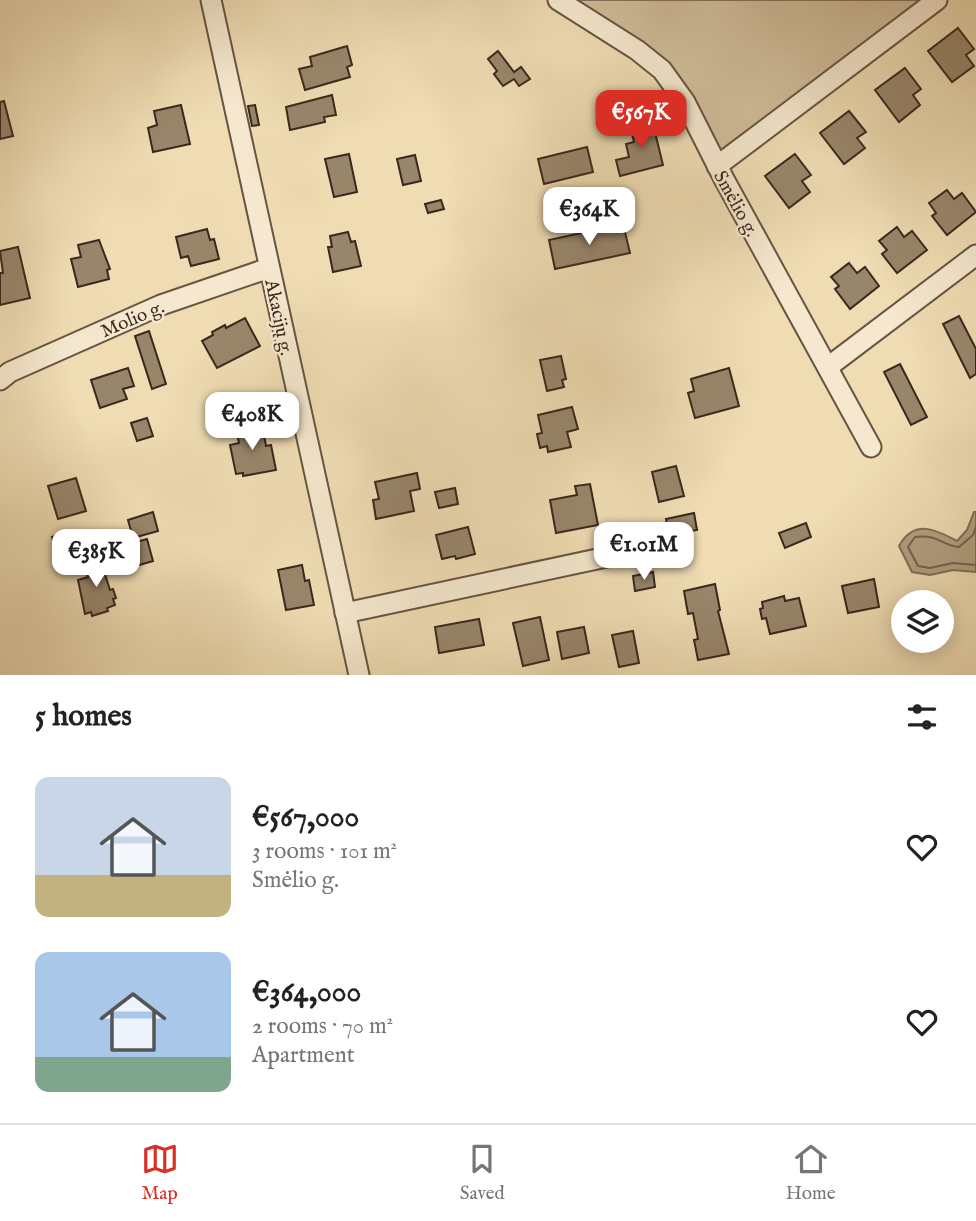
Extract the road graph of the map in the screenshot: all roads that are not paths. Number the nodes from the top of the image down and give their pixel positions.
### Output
1 (211, 0) edge
2 (558, 0) edge
3 (937, 0) edge
4 (717, 166) junction
5 (976, 255) edge
6 (269, 268) junction
7 (828, 367) junction
8 (0, 380) edge
9 (871, 447) dead end
10 (644, 549) dead end
11 (345, 613) junction
12 (359, 675) edge

1 - 6 street, Akacijų g.
2 - 4 street, Smėlio g.
3 - 4 street
4 - 7 street, Smėlio g.
5 - 7 street
6 - 8 street, Molio g.
6 - 11 street, Akacijų g.
7 - 9 street, Smėlio g.
10 - 11 street
11 - 12 street, Akacijų g.

